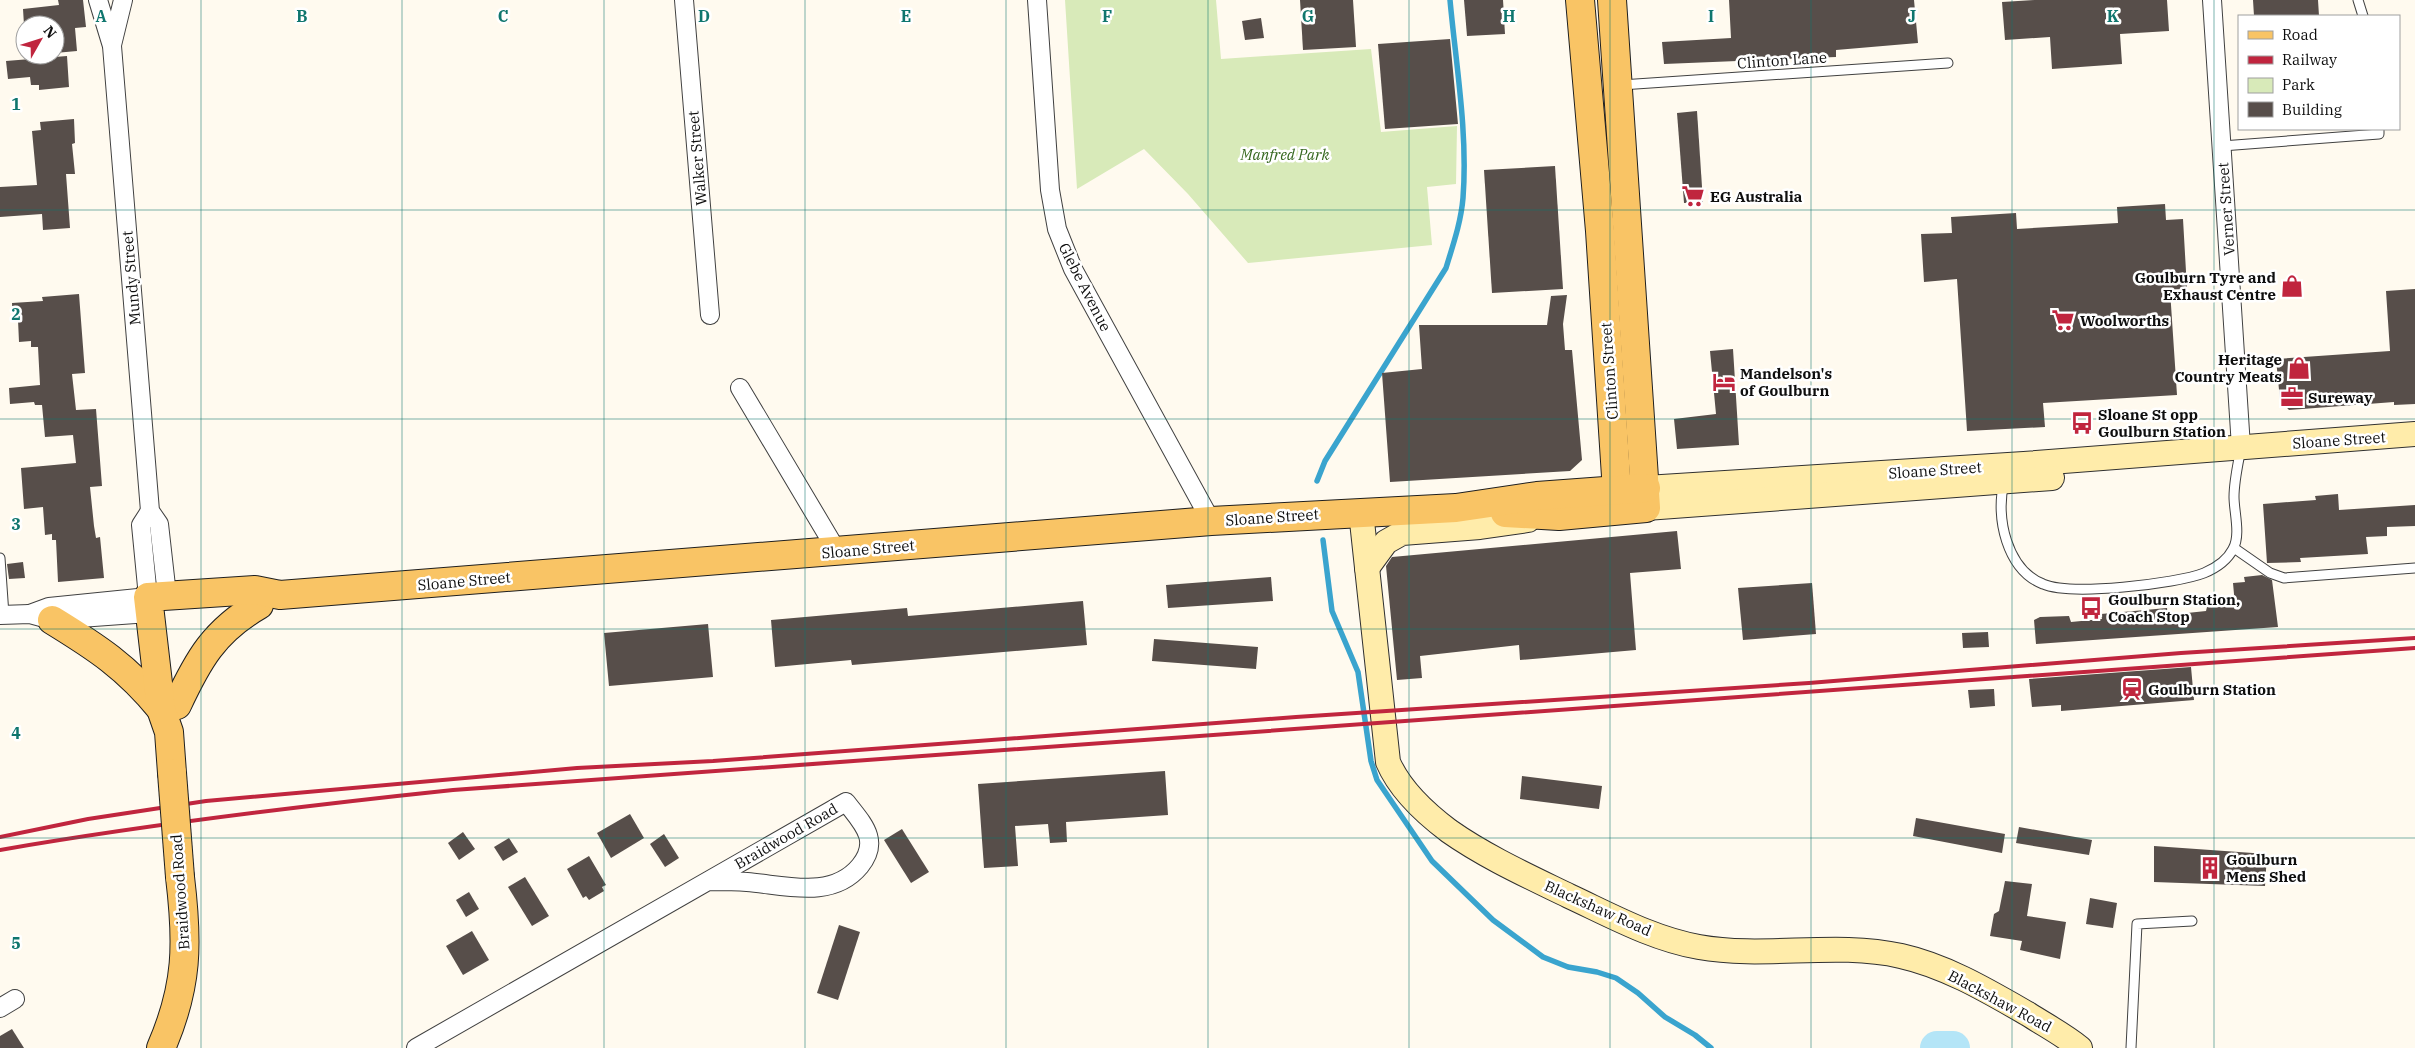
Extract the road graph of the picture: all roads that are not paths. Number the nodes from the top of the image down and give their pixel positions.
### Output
1 (98, 0) edge
2 (123, 0) edge
3 (684, 0) edge
4 (1036, 0) edge
5 (1580, 0) edge
6 (1612, 0) edge
7 (2212, 0) edge
8 (2358, 0) edge
9 (2363, 15) edge
10 (112, 46) junction
11 (1948, 63) dead end
12 (1618, 86) junction
13 (2379, 131) edge
14 (2222, 146) junction
15 (1628, 229) junction
16 (1600, 231) junction
17 (710, 315) dead end
18 (740, 388) dead end
19 (2415, 434) edge
20 (2415, 448) edge
21 (2239, 456) junction
22 (2024, 464) junction
23 (2003, 492) junction
24 (1646, 498) junction
25 (1617, 499) junction
26 (1456, 508) junction
27 (1361, 512) junction
28 (1558, 516) junction
29 (1211, 521) junction
30 (2234, 548) junction
31 (837, 551) junction
32 (0, 558) edge
33 (1367, 568) junction
34 (2415, 568) edge
35 (269, 600) junction
36 (158, 604) junction
37 (2, 615) edge
38 (41, 617) junction
39 (169, 715) junction
40 (709, 881) junction
41 (2192, 921) dead end
42 (15, 999) dead end
43 (0, 1008) edge
44 (161, 1048) edge
45 (416, 1048) edge
46 (2080, 1048) edge
47 (2131, 1048) edge

1 - 10 street, Mundy Street
2 - 10 street, Mundy Street
3 - 17 street, Walker Street
4 - 29 street, Glebe Avenue
5 - 16 main road, Clinton Street
6 - 12 main road, Clinton Street
7 - 14 street, Verner Street
8 - 9 lane
10 - 36 street, Mundy Street
11 - 12 lane, Clinton Lane
12 - 15 main road, Clinton Street
13 - 14 lane
14 - 21 street, Verner Street
15 - 16 main road
15 - 24 main road, Clinton Street
16 - 25 main road, Clinton Street
18 - 31 street
19 - 21 street, Sloane Street
20 - 21 street, Sloane Street
21 - 22 street, Sloane Street
21 - 23 street, Sloane Street
21 - 30 lane
22 - 23 lane
22 - 24 street, Sloane Street
23 - 24 street, Sloane Street
23 - 30 lane
24 - 25 main road, Sloane Street
25 - 26 main road, Sloane Street
25 - 28 main road, Sloane Street
26 - 27 main road, Sloane Street
26 - 28 main road, Sloane Street
27 - 29 main road, Sloane Street
27 - 33 street, Blackshaw Road
28 - 33 street
29 - 31 main road, Sloane Street
30 - 34 lane
31 - 35 main road, Sloane Street
32 - 37 lane
33 - 46 street, Blackshaw Road
35 - 36 main road, Sloane Street
35 - 39 main road
36 - 38 street, Sloane Street
36 - 39 main road, Braidwood Road
37 - 38 street, Sloane Street
38 - 39 main road
39 - 44 main road, Braidwood Road, bridge
40 - 40 street, Braidwood Road
40 - 45 street, Braidwood Road
41 - 47 lane
42 - 43 street

